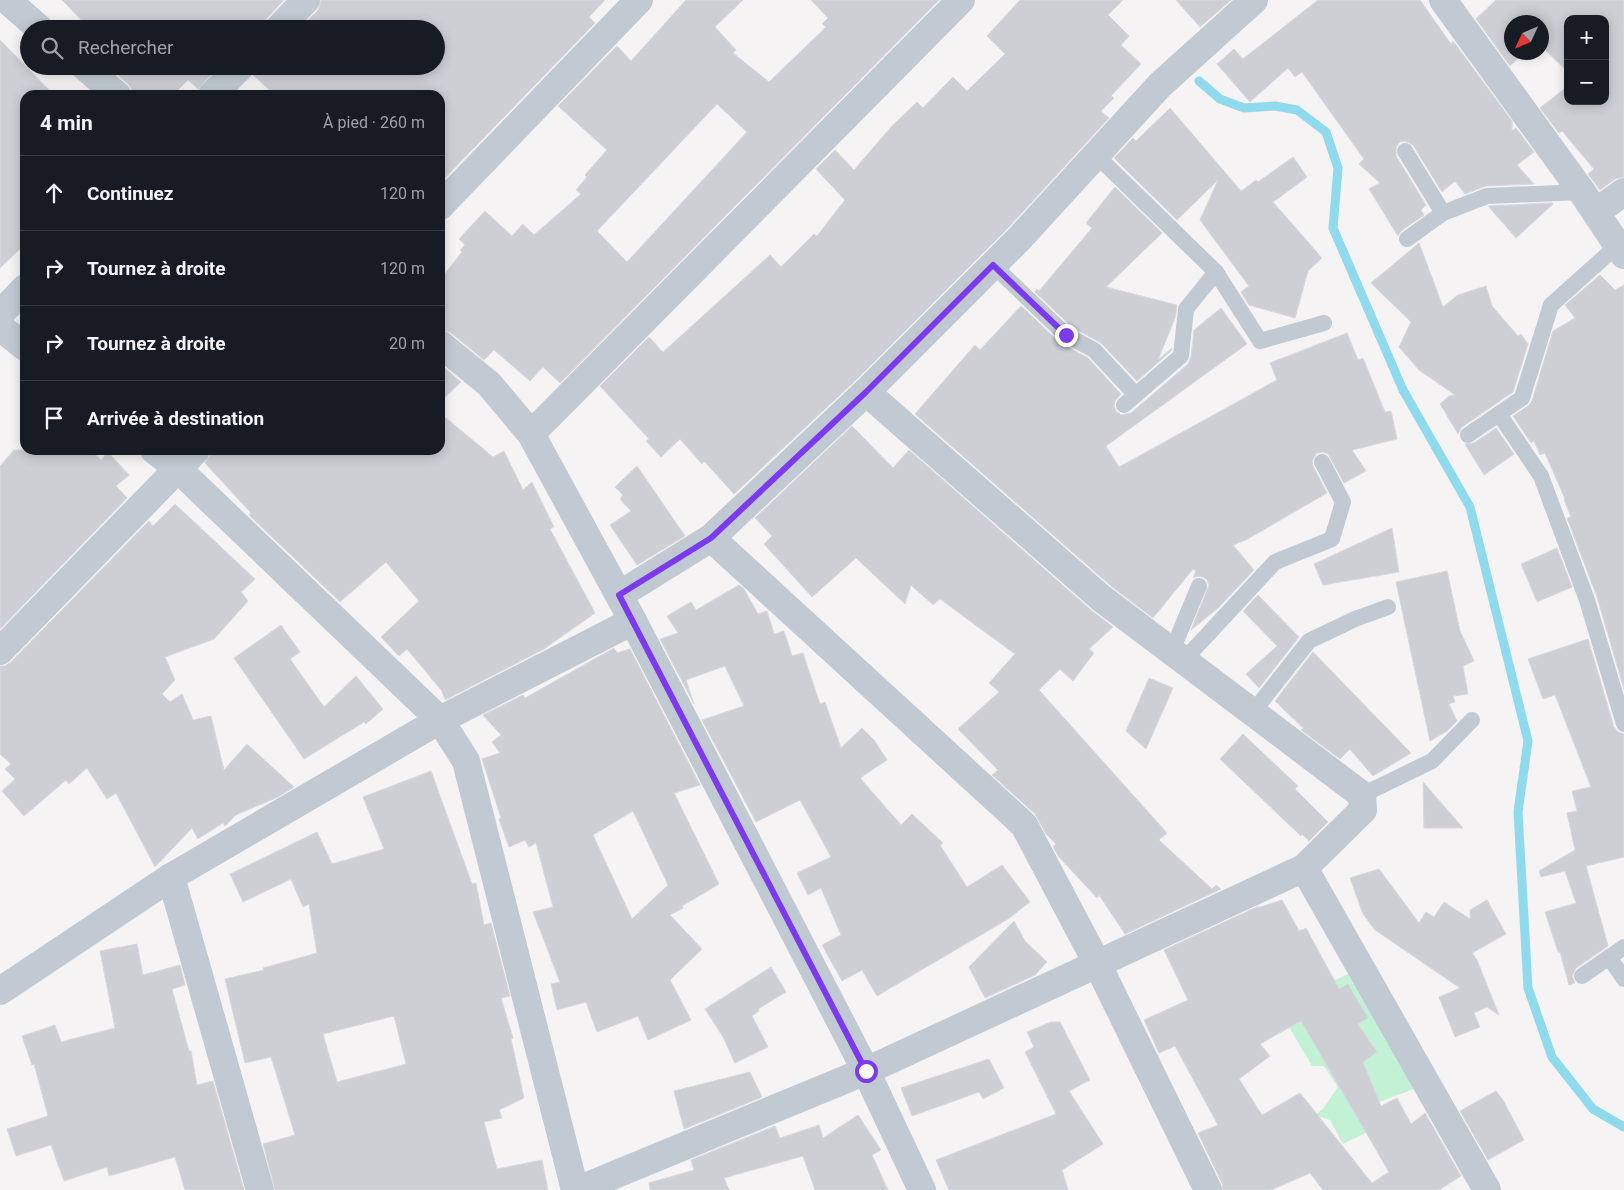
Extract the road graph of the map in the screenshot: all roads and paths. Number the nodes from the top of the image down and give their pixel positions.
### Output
1 (7, 0) edge
2 (306, 0) edge
3 (639, 0) edge
4 (961, 0) edge
5 (1254, 0) edge
6 (1443, 0) edge
7 (30, 20) edge
8 (287, 20) edge
9 (94, 75) edge
10 (232, 75) edge
11 (111, 90) edge
12 (217, 90) edge
13 (1405, 151) dead end
14 (1096, 155) junction
15 (1624, 192) edge
16 (445, 201) edge
17 (1589, 202) junction
18 (1443, 213) junction
19 (1407, 239) dead end
20 (1621, 250) edge
21 (993, 265) junction
22 (1216, 272) junction
23 (20, 293) edge
24 (0, 314) edge
25 (1324, 322) dead end
26 (0, 328) edge
27 (20, 343) edge
28 (445, 348) edge
29 (866, 392) junction
30 (1499, 414) junction
31 (531, 434) junction
32 (1468, 436) dead end
33 (172, 455) edge
34 (187, 459) edge
35 (1322, 462) dead end
36 (711, 538) junction
37 (1199, 586) dead end
38 (619, 595) junction
39 (1388, 607) dead end
40 (633, 621) junction
41 (0, 651) edge
42 (1178, 656) junction
43 (1253, 712) junction
44 (440, 720) junction
45 (1472, 720) dead end
46 (1624, 724) edge
47 (1362, 795) junction
48 (1304, 868) junction
49 (171, 877) junction
50 (1624, 947) edge
51 (1609, 957) junction
52 (1098, 964) junction
53 (1582, 976) dead end
54 (1624, 979) edge
55 (0, 991) edge
56 (866, 1071) junction
57 (260, 1190) edge
58 (577, 1190) edge
59 (922, 1190) edge
60 (1208, 1190) edge
61 (1487, 1190) edge

1 - 7 street
2 - 8 street
3 - 16 street
4 - 31 street
5 - 14 street
6 - 17 street
9 - 11 street
10 - 12 street
13 - 18 lane
14 - 21 street
14 - 22 lane
15 - 17 street
17 - 18 lane
17 - 20 street
18 - 19 lane
20 - 30 lane
21 - 22 lane
21 - 29 street
22 - 25 lane
23 - 24 street
26 - 27 street
28 - 31 street
29 - 36 street
29 - 42 street
30 - 32 lane
30 - 46 lane
31 - 38 street
33 - 34 street
34 - 41 street
34 - 44 street
35 - 42 lane
36 - 38 street
36 - 52 street
37 - 42 lane
38 - 40 street
39 - 43 lane
40 - 44 street
40 - 56 street
42 - 43 street
43 - 47 street
44 - 49 street
44 - 58 street
45 - 47 lane
47 - 48 street
48 - 52 street
48 - 61 street
49 - 55 street
49 - 57 street
50 - 51 lane
51 - 53 lane
51 - 54 lane
52 - 56 street
52 - 60 street
56 - 58 street
56 - 59 street

